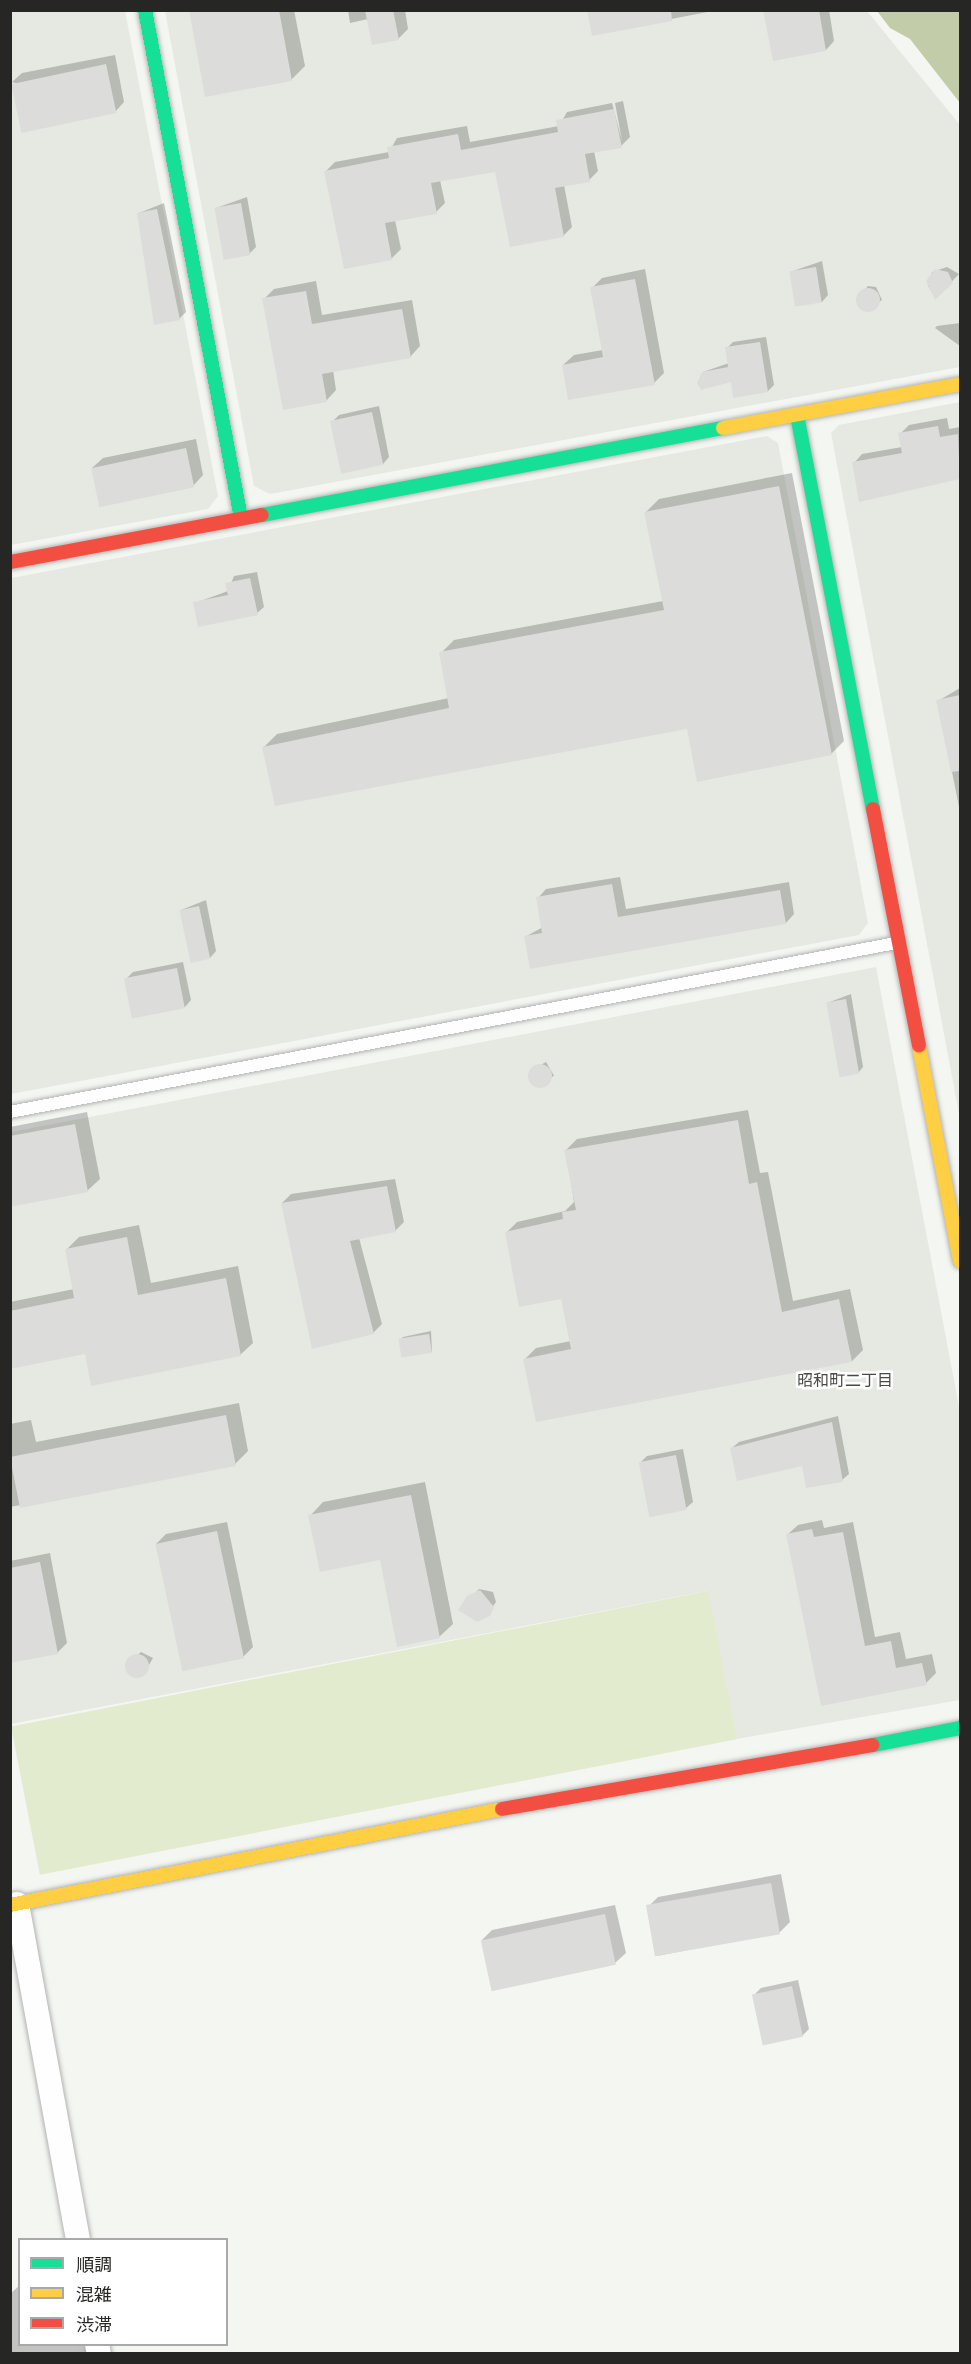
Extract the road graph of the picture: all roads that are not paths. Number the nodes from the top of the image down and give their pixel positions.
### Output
1 (145, 10) edge
2 (960, 384) edge
3 (796, 415) junction
4 (241, 518) junction
5 (10, 562) edge
6 (899, 943) junction
7 (10, 1112) edge
8 (960, 1261) edge
9 (960, 1728) edge
10 (14, 1905) edge
11 (78, 2238) edge

1 - 4 street
2 - 3 street
3 - 4 street
3 - 6 street
4 - 5 street
6 - 7 lane
6 - 8 street
9 - 10 street
10 - 11 street

